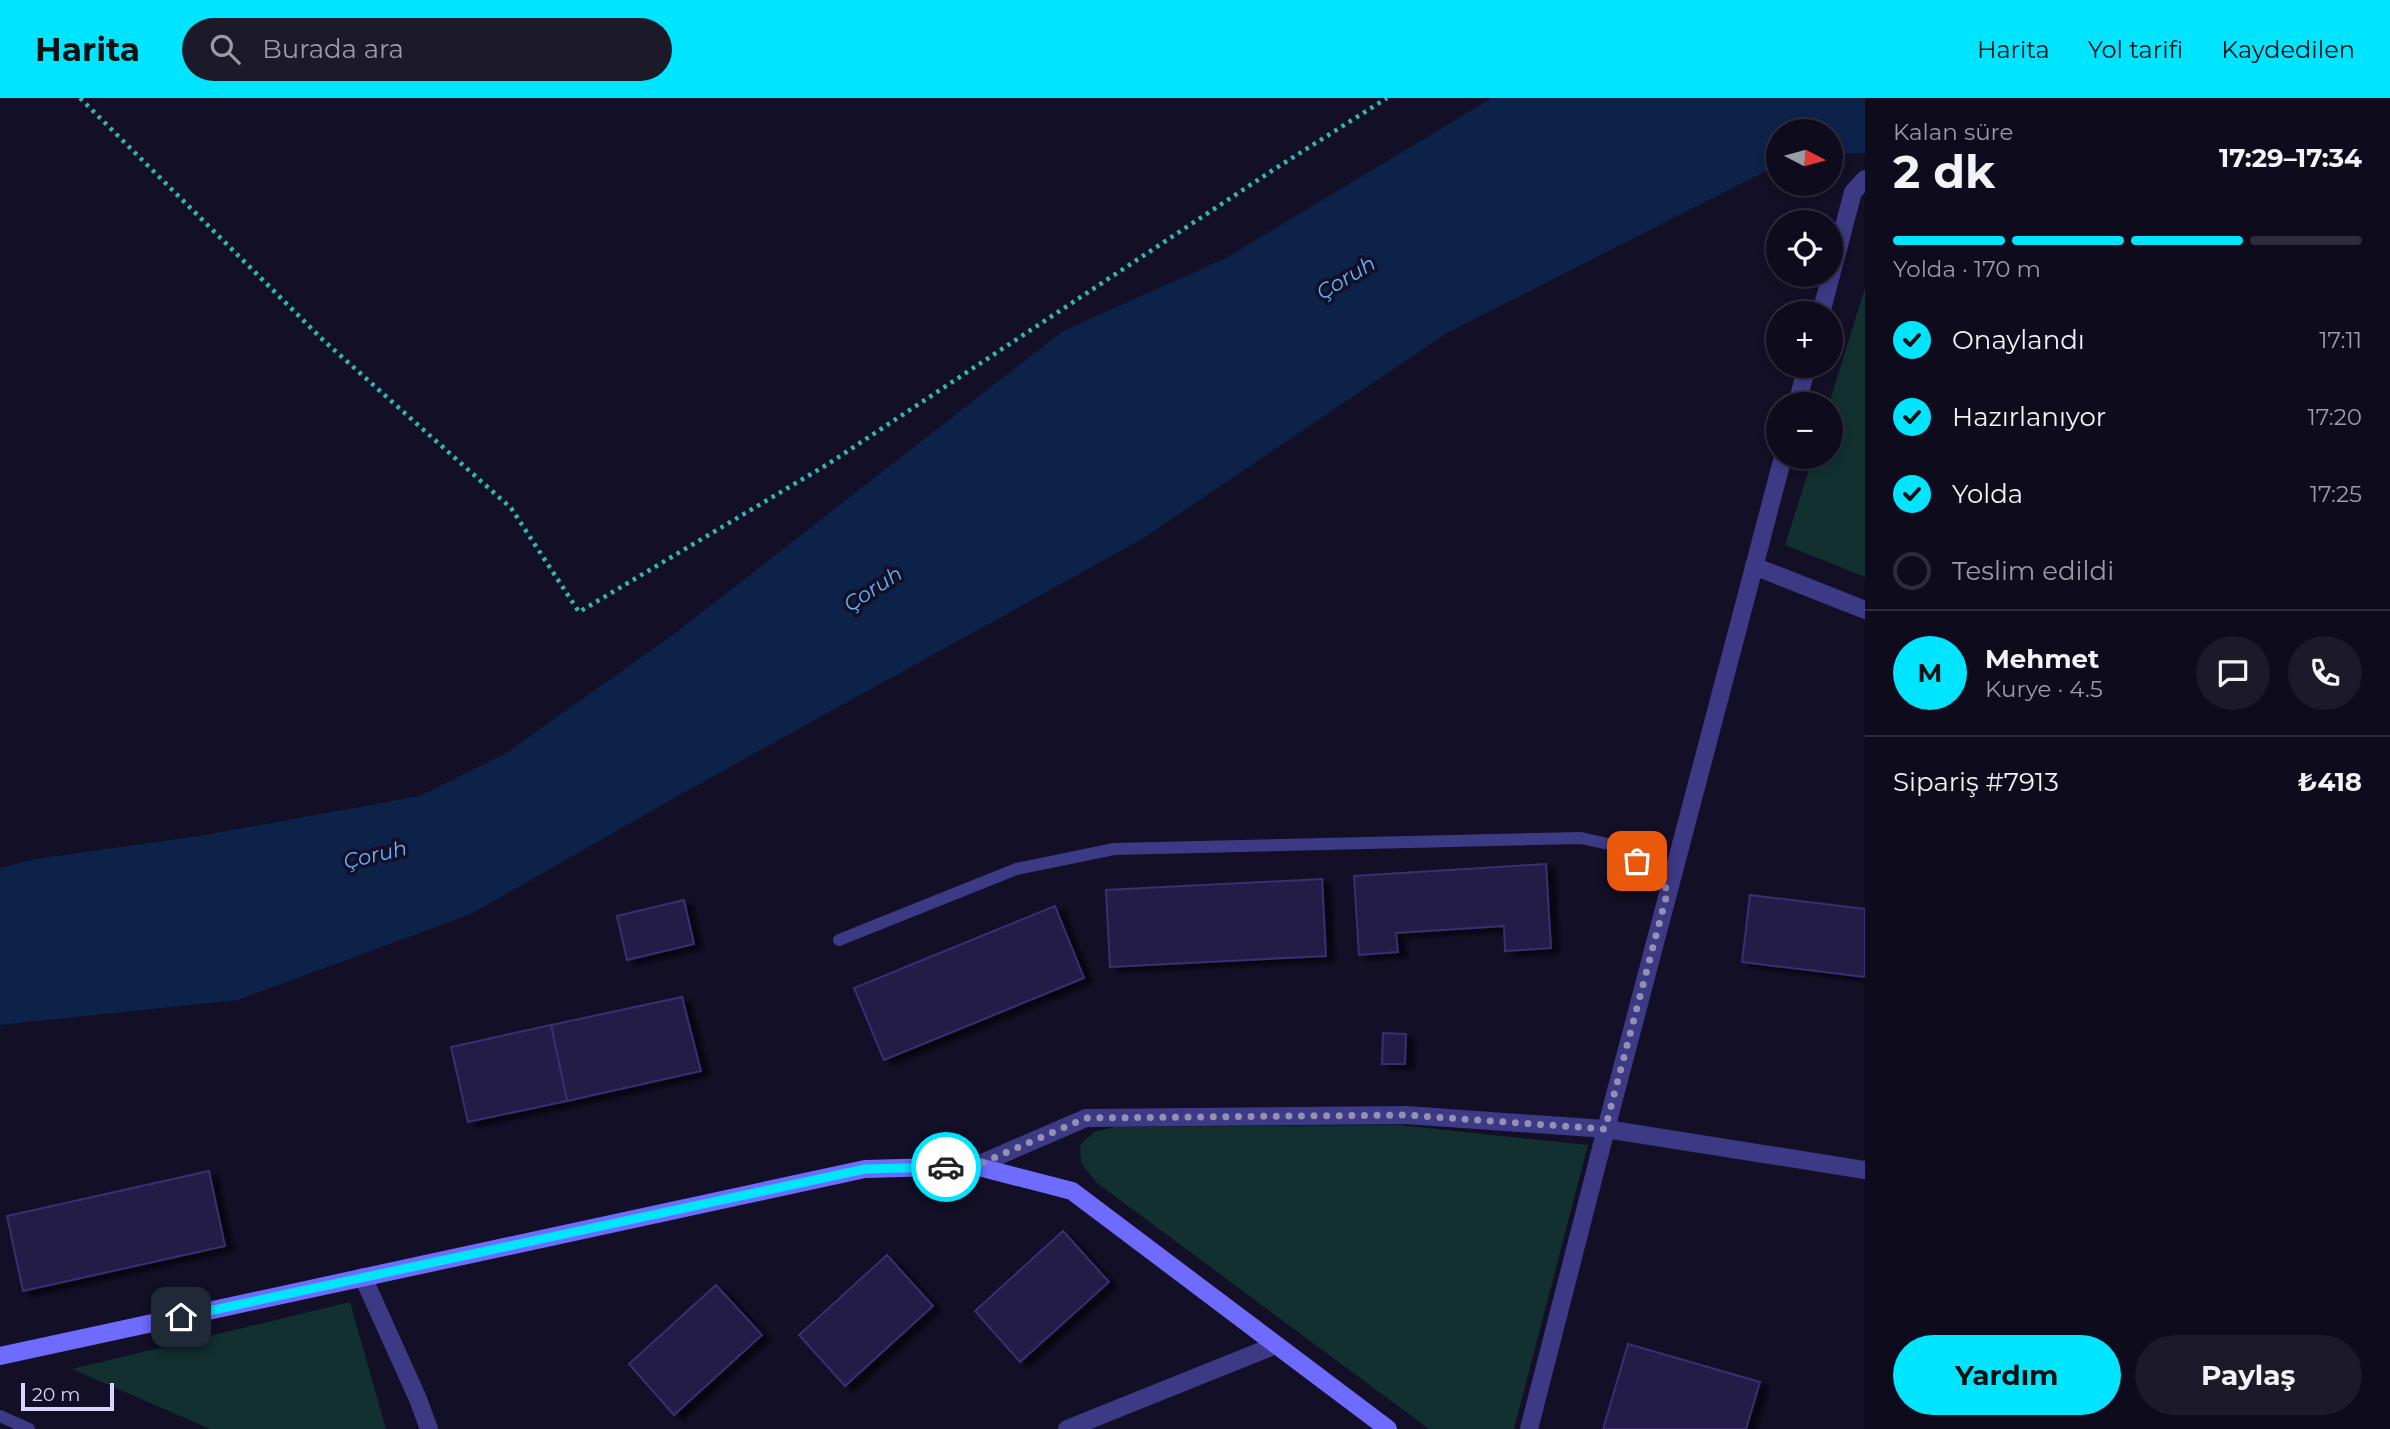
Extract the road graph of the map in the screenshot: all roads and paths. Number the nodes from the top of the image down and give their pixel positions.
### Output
1 (80, 98) edge
2 (1387, 98) edge
3 (1865, 179) edge
4 (1824, 301) edge
5 (1780, 469) edge
6 (1754, 566) junction
7 (1865, 610) edge
8 (1668, 890) junction
9 (839, 940) dead end
10 (1605, 1129) junction
11 (975, 1166) junction
12 (1865, 1170) edge
13 (363, 1277) junction
14 (1276, 1345) junction
15 (0, 1356) edge
16 (0, 1416) edge
17 (29, 1429) edge
18 (429, 1429) edge
19 (1068, 1429) edge
20 (1388, 1429) edge
21 (1529, 1429) edge

1 - 2 path
3 - 4 street
5 - 6 street
6 - 7 street
6 - 8 street
8 - 9 lane
8 - 10 street
10 - 11 street
10 - 12 street
10 - 21 street
11 - 13 main road
11 - 14 main road
13 - 15 main road
13 - 18 street
14 - 19 street
14 - 20 main road
16 - 17 lane

